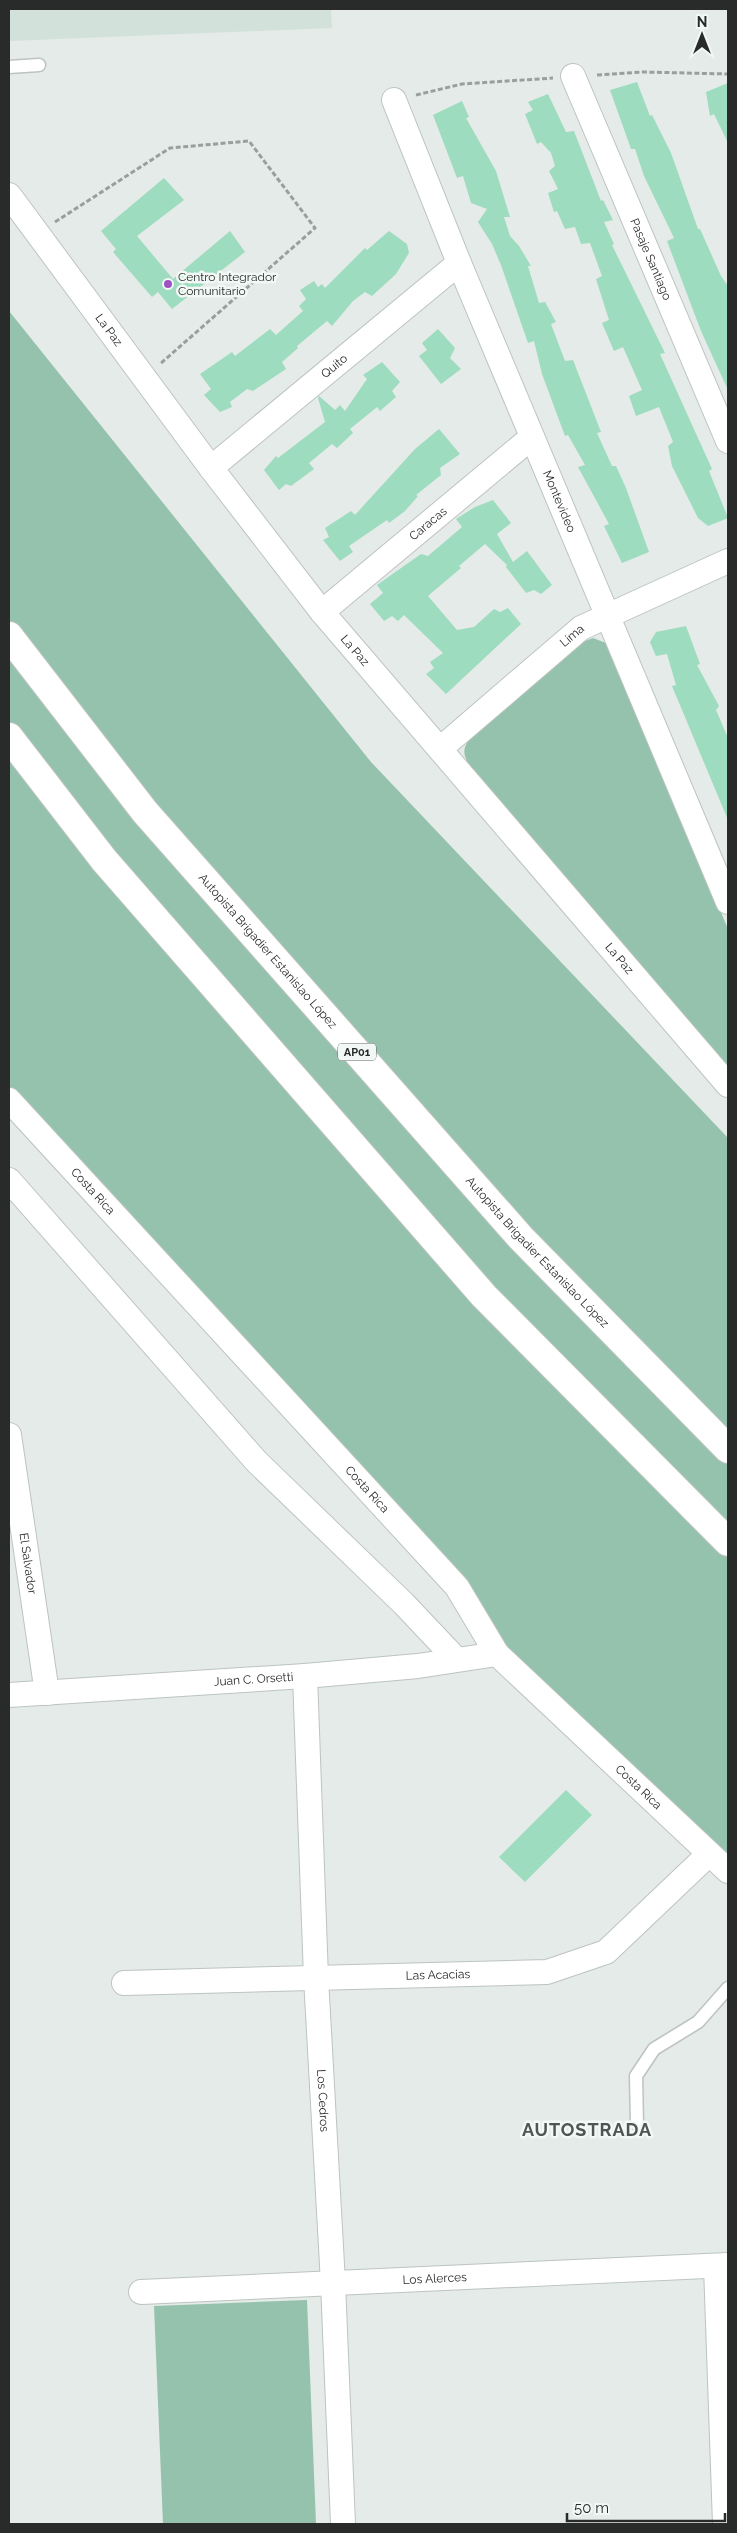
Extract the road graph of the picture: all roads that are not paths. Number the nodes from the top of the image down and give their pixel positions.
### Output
1 (38, 64) dead end
2 (9, 67) edge
3 (573, 76) dead end
4 (394, 100) dead end
5 (9, 195) edge
6 (459, 263) junction
7 (532, 437) junction
8 (728, 441) edge
9 (211, 468) junction
10 (728, 561) edge
11 (322, 612) junction
12 (607, 615) junction
13 (9, 636) edge
14 (9, 738) edge
15 (440, 748) junction
16 (728, 902) edge
17 (728, 1085) edge
18 (9, 1100) edge
19 (9, 1180) edge
20 (9, 1435) edge
21 (728, 1449) edge
22 (728, 1542) edge
23 (497, 1654) junction
24 (456, 1659) junction
25 (305, 1676) junction
26 (47, 1693) junction
27 (9, 1695) edge
28 (709, 1854) junction
29 (728, 1871) edge
30 (316, 1978) junction
31 (124, 1983) dead end
32 (728, 1988) edge
33 (637, 2125) dead end
34 (722, 2265) edge
35 (333, 2283) junction
36 (141, 2292) dead end
37 (343, 2524) edge
38 (725, 2524) edge

1 - 2 lane
3 - 8 street, Pasaje Santiago
4 - 6 street, Montevideo
5 - 9 street, La Paz
6 - 7 street, Montevideo
6 - 9 street, Quito
7 - 11 street, Caracas
7 - 12 street, Montevideo
9 - 11 street, La Paz
10 - 12 street, Lima
11 - 15 street, La Paz
12 - 15 street, Lima
12 - 16 street, Montevideo
13 - 21 highway, Autopista Brigadier Estanislao López / AP01
14 - 22 highway
15 - 17 street, La Paz
18 - 23 street, Costa Rica
19 - 24 street
20 - 26 street, El Salvador
23 - 24 street, Juan C. Orsetti
23 - 28 street, Costa Rica
24 - 25 street, Juan C. Orsetti
25 - 26 street, Juan C. Orsetti
25 - 30 street, Los Cedros
26 - 27 street, Juan C. Orsetti
28 - 29 street, Costa Rica
28 - 30 street, Las Acacias
30 - 31 street, Las Acacias
30 - 35 street, Los Cedros
32 - 33 lane
34 - 35 street, Los Alerces
34 - 38 street
35 - 36 street, Los Alerces
35 - 37 street, Los Cedros

